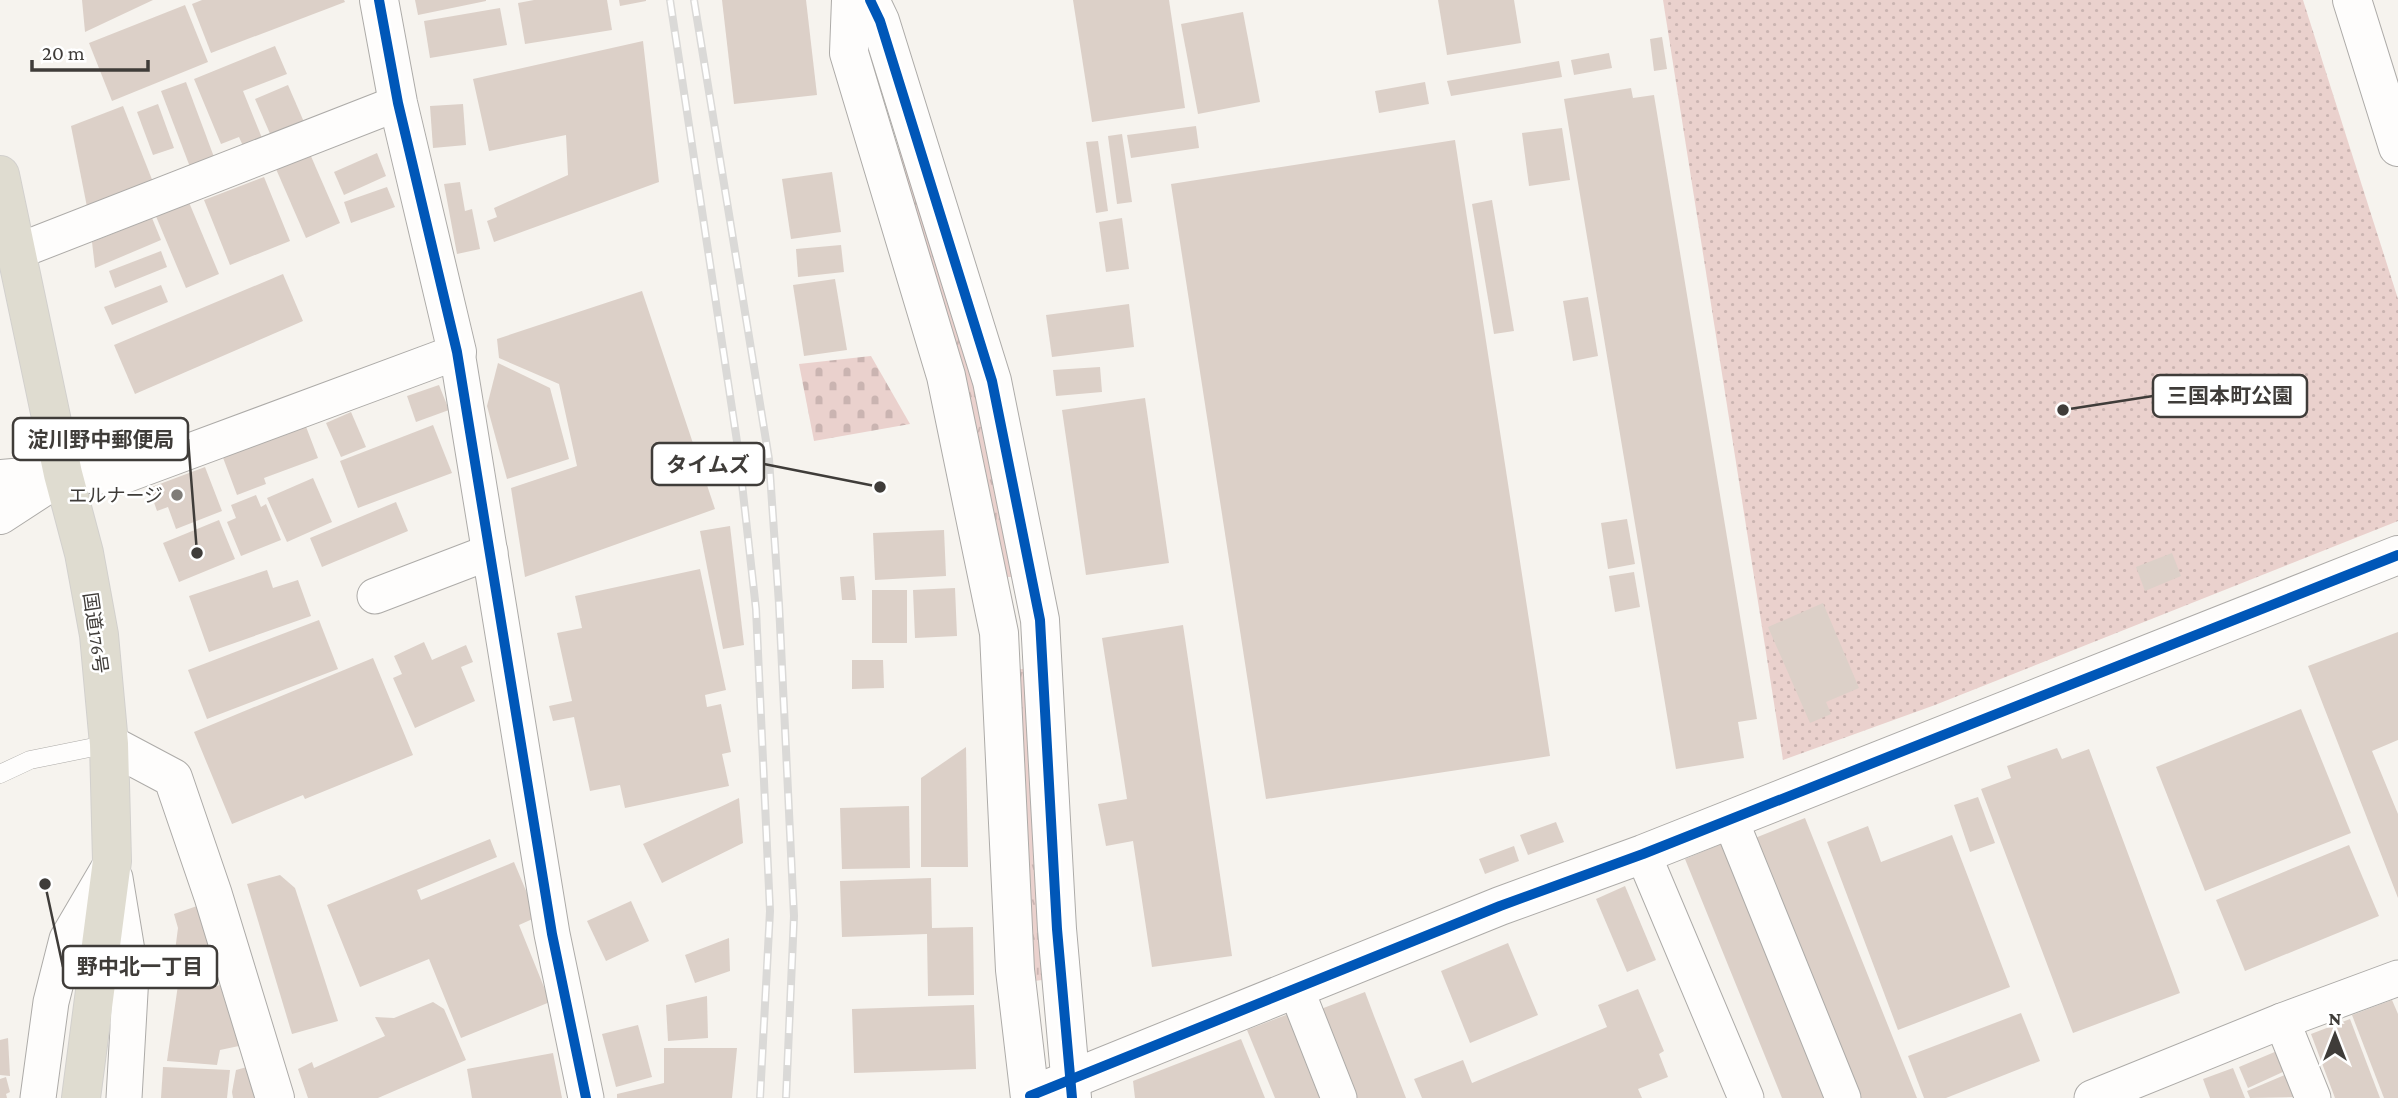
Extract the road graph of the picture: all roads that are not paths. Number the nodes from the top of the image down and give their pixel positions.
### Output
1 (379, 0) edge
2 (851, 0) edge
3 (870, 0) edge
4 (2352, 0) edge
5 (398, 103) junction
6 (2398, 147) edge
7 (0, 175) edge
8 (16, 252) junction
9 (457, 352) junction
10 (63, 474) junction
11 (0, 479) edge
12 (0, 515) edge
13 (490, 552) junction
14 (2398, 555) edge
15 (375, 596) dead end
16 (1040, 620) junction
17 (999, 632) junction
18 (109, 744) junction
19 (0, 774) edge
20 (1730, 819) junction
21 (1643, 854) junction
22 (112, 860) junction
23 (2398, 978) edge
24 (1296, 989) junction
25 (2282, 1021) junction
26 (2170, 1083) edge
27 (1071, 1088) edge
28 (1030, 1097) edge
29 (38, 1098) edge
30 (81, 1098) edge
31 (124, 1098) edge
32 (275, 1098) edge
33 (586, 1098) edge
34 (1339, 1098) edge
35 (1746, 1098) edge
36 (1843, 1098) edge
37 (2092, 1098) edge
38 (2313, 1098) edge

1 - 5 street
2 - 17 street
3 - 16 street
4 - 6 street
5 - 8 street
5 - 9 street
7 - 8 highway, 国道176号
8 - 10 highway, 国道176号
9 - 10 street
9 - 13 street
10 - 11 street
10 - 12 street
10 - 18 highway, 国道176号
13 - 15 street
13 - 33 street
14 - 20 street
16 - 17 street
16 - 27 street
17 - 28 street
18 - 19 lane
18 - 22 highway, 国道176号
18 - 32 street
20 - 21 street
20 - 36 street
21 - 24 street
21 - 35 street
22 - 29 street
22 - 30 highway, 国道176号
22 - 31 street
23 - 25 street
24 - 27 street
24 - 34 street
25 - 26 street
25 - 38 street
26 - 37 street
27 - 28 street

